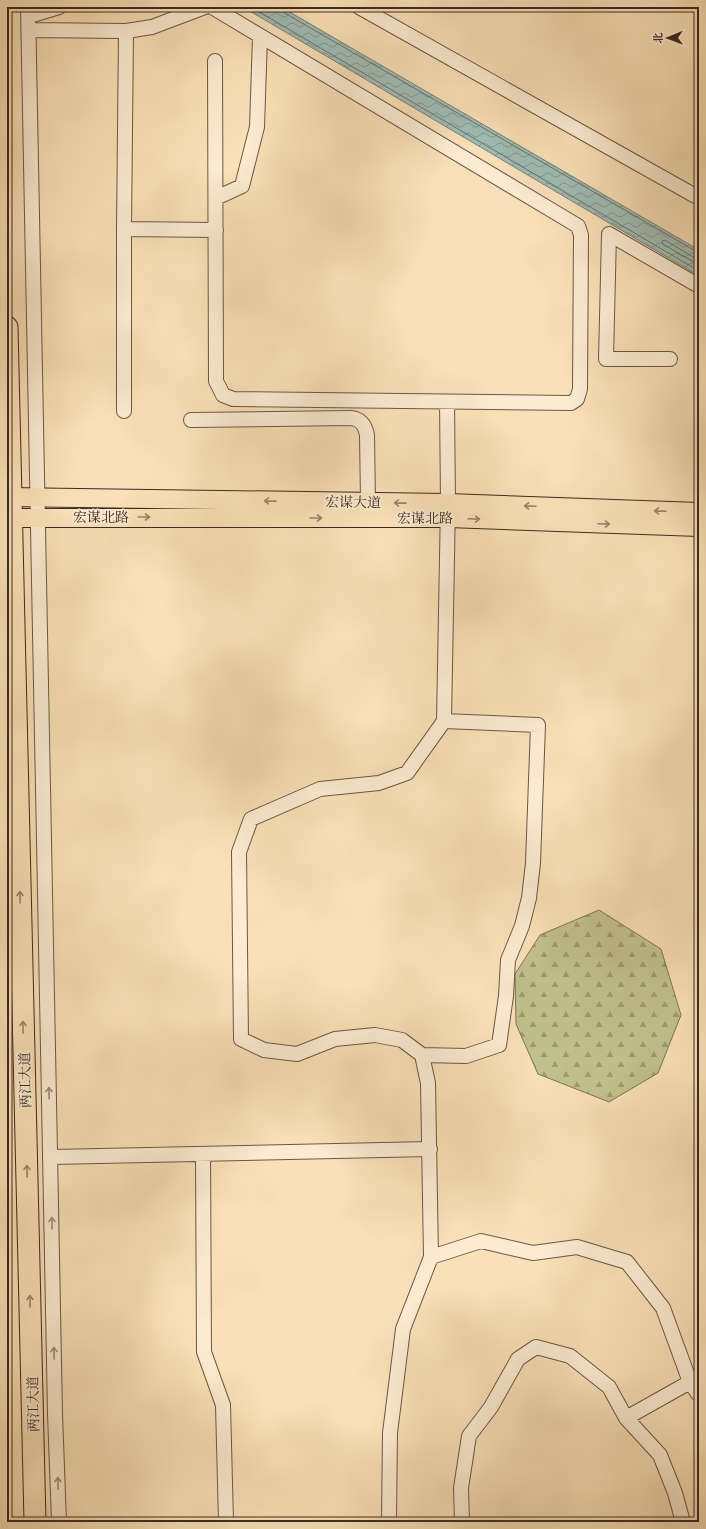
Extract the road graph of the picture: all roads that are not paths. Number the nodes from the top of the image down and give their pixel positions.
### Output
1 (59, 7) edge
2 (205, 7) edge
3 (212, 7) edge
4 (360, 7) edge
5 (28, 11) edge
6 (29, 30) junction
7 (126, 31) junction
8 (260, 36) junction
9 (215, 61) dead end
10 (216, 198) junction
11 (699, 198) edge
12 (124, 229) junction
13 (216, 230) junction
14 (699, 286) edge
15 (7, 327) edge
16 (670, 359) dead end
17 (447, 402) junction
18 (124, 411) dead end
19 (191, 420) dead end
20 (9, 497) edge
21 (38, 497) junction
22 (368, 502) junction
23 (448, 511) junction
24 (699, 512) edge
25 (38, 517) junction
26 (9, 518) edge
27 (699, 527) edge
28 (444, 721) junction
29 (422, 1055) junction
30 (430, 1149) junction
31 (203, 1154) junction
32 (51, 1157) junction
33 (431, 1257) junction
34 (695, 1379) edge
35 (699, 1396) edge
36 (626, 1418) junction
37 (36, 1522) edge
38 (59, 1522) edge
39 (226, 1522) edge
40 (389, 1522) edge
41 (462, 1522) edge
42 (683, 1522) edge

1 - 5 street
2 - 7 street
3 - 8 street
4 - 11 street
5 - 6 street
6 - 7 street
6 - 21 street
7 - 12 street
8 - 10 street
8 - 17 street
9 - 10 street
10 - 13 street
12 - 13 street
12 - 18 street
13 - 17 street
14 - 16 street
15 - 20 highway, 两江大道
17 - 23 street
19 - 22 street
20 - 21 main road, 宏谋大道
20 - 26 highway, 两江大道
22 -> 21 main road, 宏谋大道
21 - 25 street
23 -> 22 main road, 宏谋大道
24 -> 23 main road, 宏谋大道
25 -> 23 main road, 宏谋北路
23 -> 27 main road, 宏谋北路
23 - 28 street
25 - 26 main road, 宏谋北路
32 -> 25 street
37 -> 26 highway, 两江大道
28 - 29 street
28 - 29 street
29 - 30 street
30 - 31 street
30 - 33 street
31 - 32 street
31 - 39 street
38 -> 32 street
33 - 34 street
33 - 40 street
34 - 35 street
34 - 36 street
36 - 41 street
36 - 42 street

